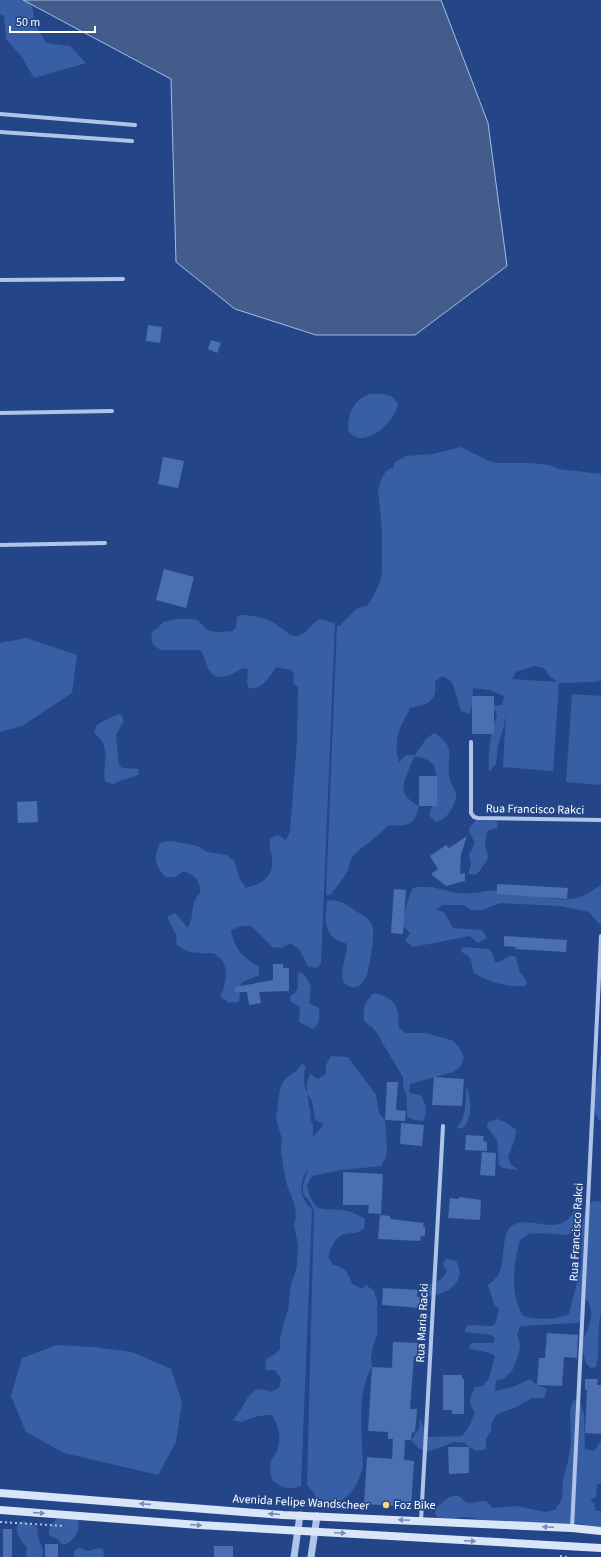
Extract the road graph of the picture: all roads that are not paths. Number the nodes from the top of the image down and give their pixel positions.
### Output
1 (0, 114) edge
2 (135, 125) dead end
3 (0, 132) edge
4 (132, 141) dead end
5 (123, 279) dead end
6 (0, 280) edge
7 (112, 411) dead end
8 (0, 413) edge
9 (105, 543) dead end
10 (0, 545) edge
11 (471, 742) dead end
12 (601, 820) edge
13 (601, 936) edge
14 (443, 1126) dead end
15 (0, 1493) edge
16 (0, 1510) edge
17 (300, 1515) junction
18 (317, 1516) junction
19 (421, 1521) junction
20 (572, 1528) junction
21 (298, 1531) junction
22 (601, 1531) edge
23 (314, 1532) junction
24 (601, 1548) edge
25 (294, 1557) edge
26 (311, 1557) edge

1 - 2 street
3 - 4 street
5 - 6 street
7 - 8 street
9 - 10 street
11 - 12 street, Rua Francisco Rakci
13 - 20 street, Rua Francisco Rakci
14 - 19 street, Rua Maria Racki
17 -> 15 main road, Avenida Felipe Wandscheer
16 -> 21 main road
17 - 18 main road, Avenida Felipe Wandscheer
17 - 21 street
19 -> 18 main road, Avenida Felipe Wandscheer
18 - 23 street
20 -> 19 main road, Avenida Felipe Wandscheer
20 - 22 main road, Avenida Felipe Wandscheer
21 - 23 main road
21 - 25 street
23 -> 24 main road
23 - 26 street

